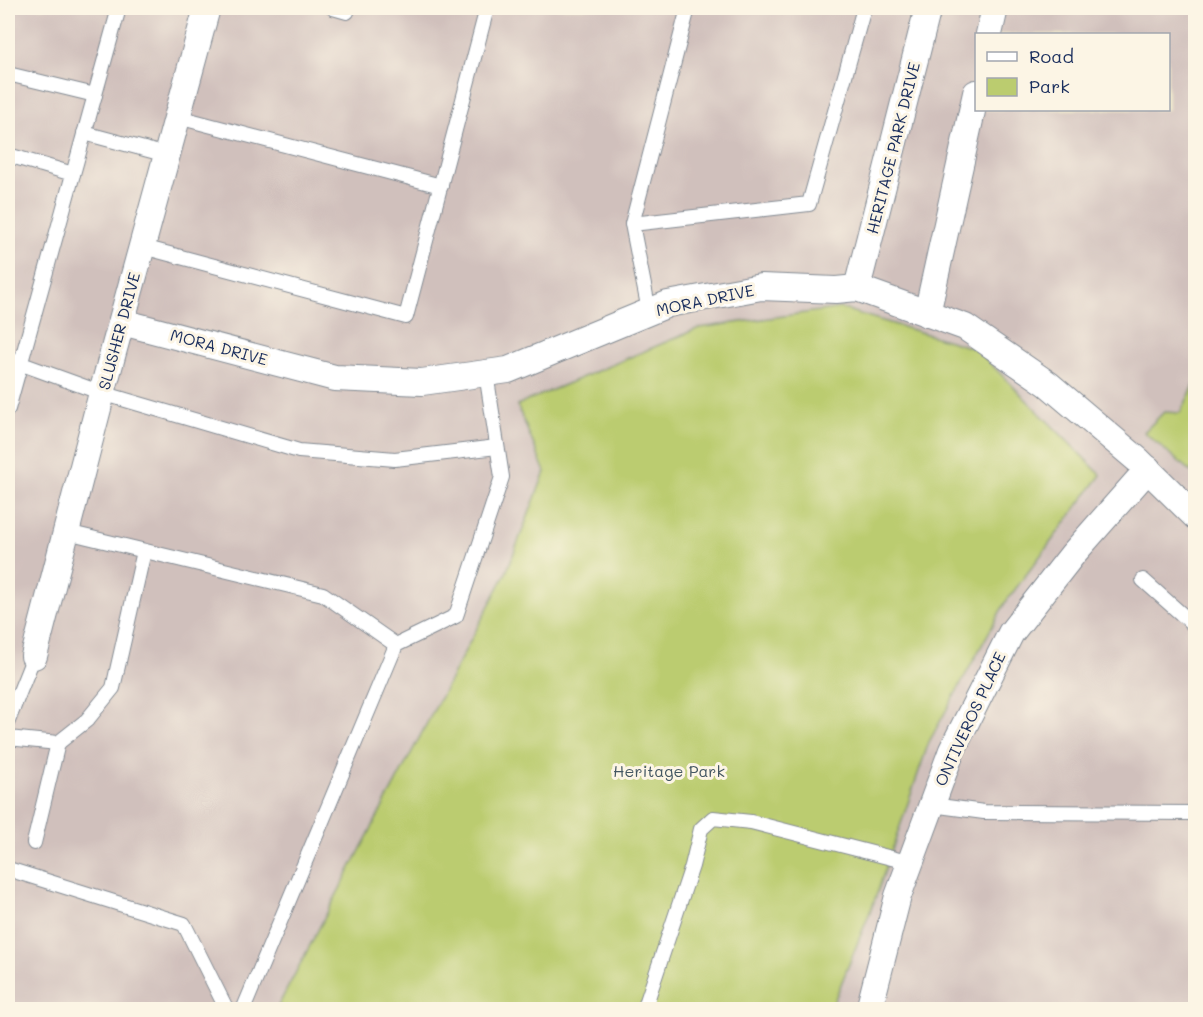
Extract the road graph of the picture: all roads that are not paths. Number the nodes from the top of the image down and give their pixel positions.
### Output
1 (119, 8) edge
2 (207, 8) edge
3 (333, 8) edge
4 (348, 8) edge
5 (488, 8) edge
6 (688, 8) edge
7 (864, 8) edge
8 (928, 8) edge
9 (995, 8) edge
10 (989, 33) edge
11 (8, 74) edge
12 (95, 95) junction
13 (975, 98) edge
14 (178, 117) junction
15 (84, 133) junction
16 (8, 155) edge
17 (167, 155) junction
18 (73, 174) junction
19 (441, 186) junction
20 (632, 224) junction
21 (143, 247) junction
22 (857, 288) junction
23 (649, 311) junction
24 (927, 314) junction
25 (122, 321) junction
26 (14, 361) edge
27 (486, 373) junction
28 (102, 393) junction
29 (8, 410) edge
30 (497, 447) junction
31 (1148, 469) junction
32 (1196, 517) edge
33 (67, 532) junction
34 (144, 551) junction
35 (1143, 580) dead end
36 (1196, 627) edge
37 (396, 645) junction
38 (34, 656) joint
39 (8, 721) edge
40 (8, 738) edge
41 (58, 744) junction
42 (932, 805) junction
43 (1196, 813) edge
44 (34, 843) dead end
45 (911, 862) junction
46 (8, 869) edge
47 (227, 1010) edge
48 (243, 1010) edge
49 (644, 1010) edge
50 (869, 1010) edge

1 - 12 lane
2 - 14 street, SLUSHER DRIVE
3 - 4 lane
5 - 19 lane
6 - 20 lane
7 - 20 lane
8 - 22 street, HERITAGE PARK DRIVE
9 - 10 street
11 - 12 lane
12 - 15 lane
13 - 24 street
14 - 17 street, SLUSHER DRIVE
14 - 19 lane
15 - 17 lane
15 - 18 lane
16 - 18 lane
17 - 21 street, SLUSHER DRIVE
18 - 26 lane
19 - 21 lane
20 - 23 lane
21 - 25 street, SLUSHER DRIVE
22 - 23 street, MORA DRIVE
22 - 24 street, MORA DRIVE
23 - 27 street, MORA DRIVE
24 - 31 street, MORA DRIVE
25 - 27 street, MORA DRIVE
25 - 28 street, SLUSHER DRIVE
26 - 28 lane
26 - 29 lane
27 - 30 lane
28 - 30 lane
28 - 33 street, SLUSHER DRIVE
30 - 37 lane
31 - 32 street, MORA DRIVE
31 - 42 street, ONTIVEROS PLACE
33 - 34 lane
33 - 38 street, SLUSHER DRIVE
34 - 37 lane
34 - 41 lane
35 - 36 lane
37 - 48 lane
38 - 39 lane
40 - 41 lane
41 - 44 lane
42 - 43 lane
42 - 45 street, ONTIVEROS PLACE
45 - 49 lane
45 - 50 street, ONTIVEROS PLACE
46 - 47 lane

